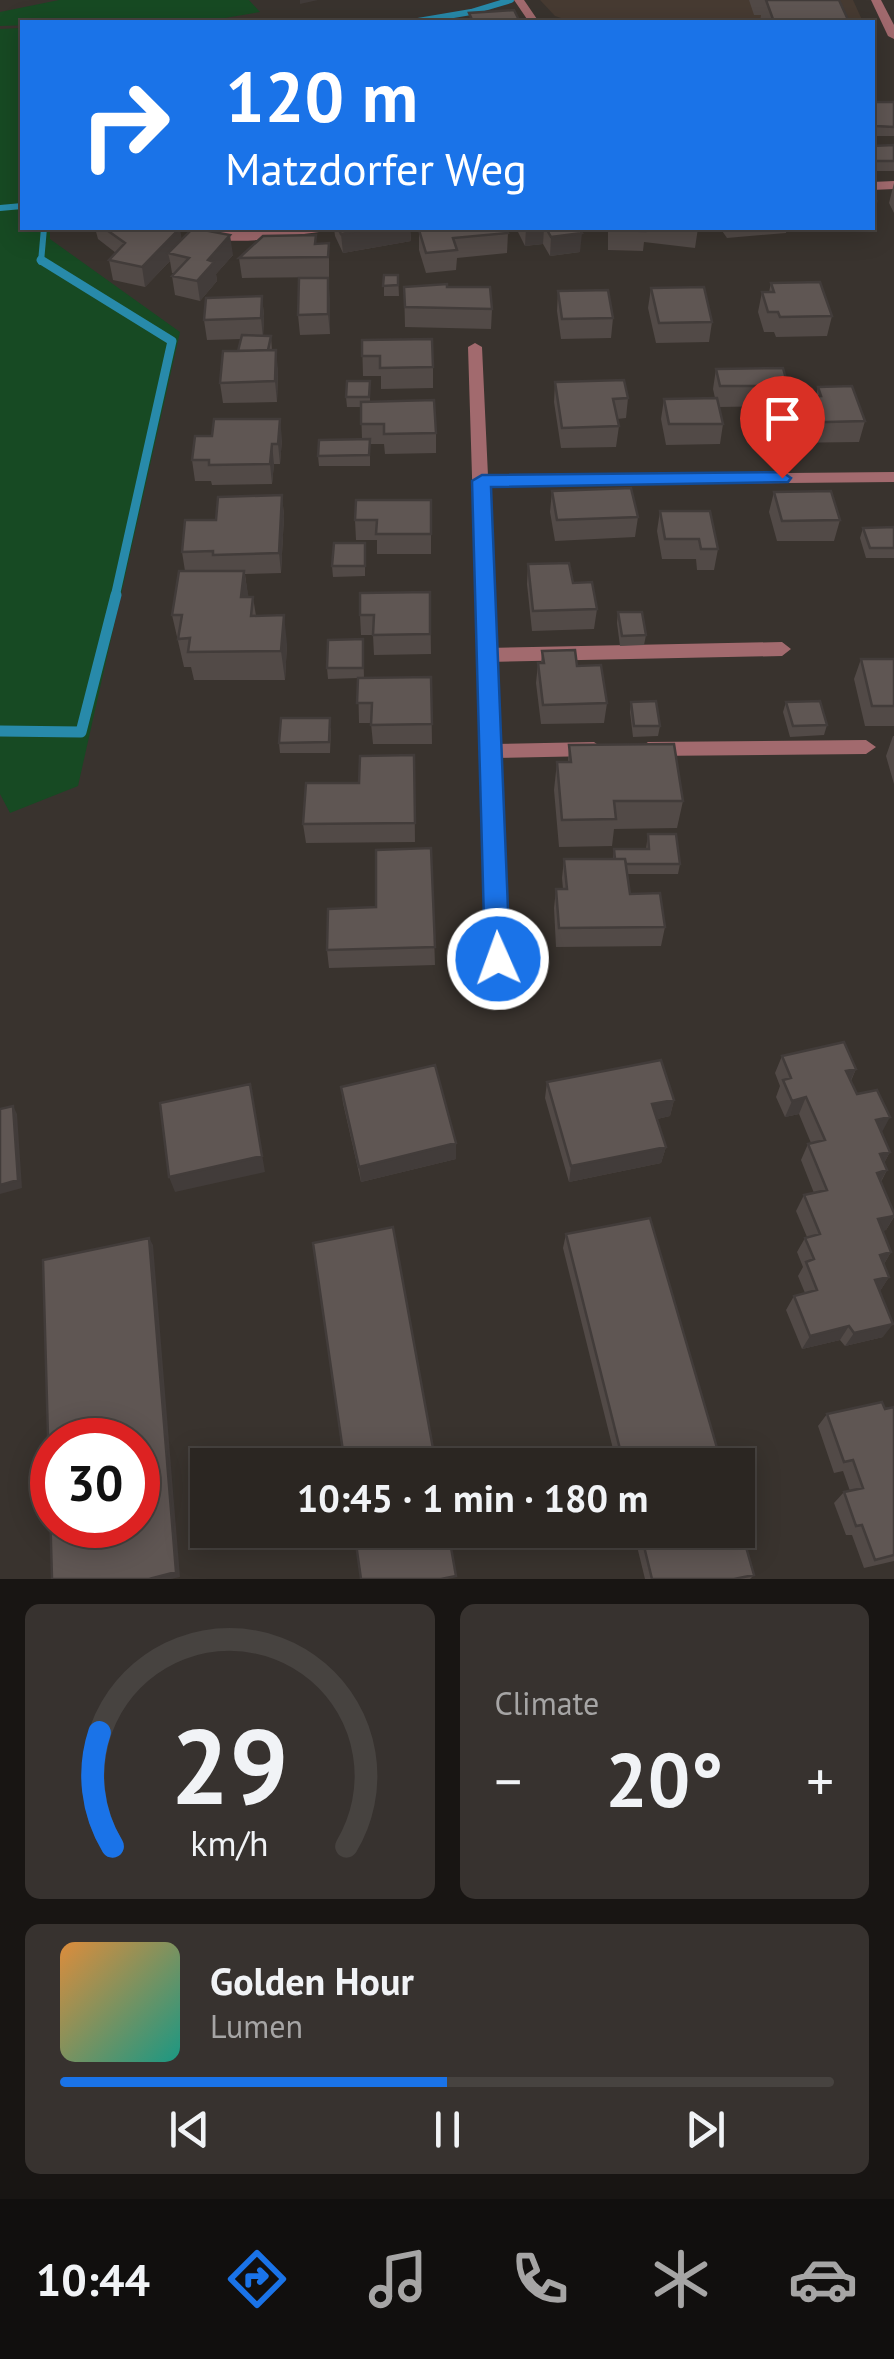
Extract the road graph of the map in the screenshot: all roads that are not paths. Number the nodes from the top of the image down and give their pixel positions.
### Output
1 (876, 0) edge
2 (894, 36) edge
3 (200, 230) edge
4 (302, 230) edge
5 (475, 348) dead end
6 (894, 477) edge
7 (482, 481) junction
8 (782, 649) dead end
9 (488, 655) junction
10 (866, 746) dead end
11 (491, 750) junction
12 (498, 959) dead end

1 - 2 street
3 - 4 street
5 - 7 street
6 - 7 street
7 - 9 street
8 - 9 street
9 - 11 street
10 - 11 street
11 - 12 street

